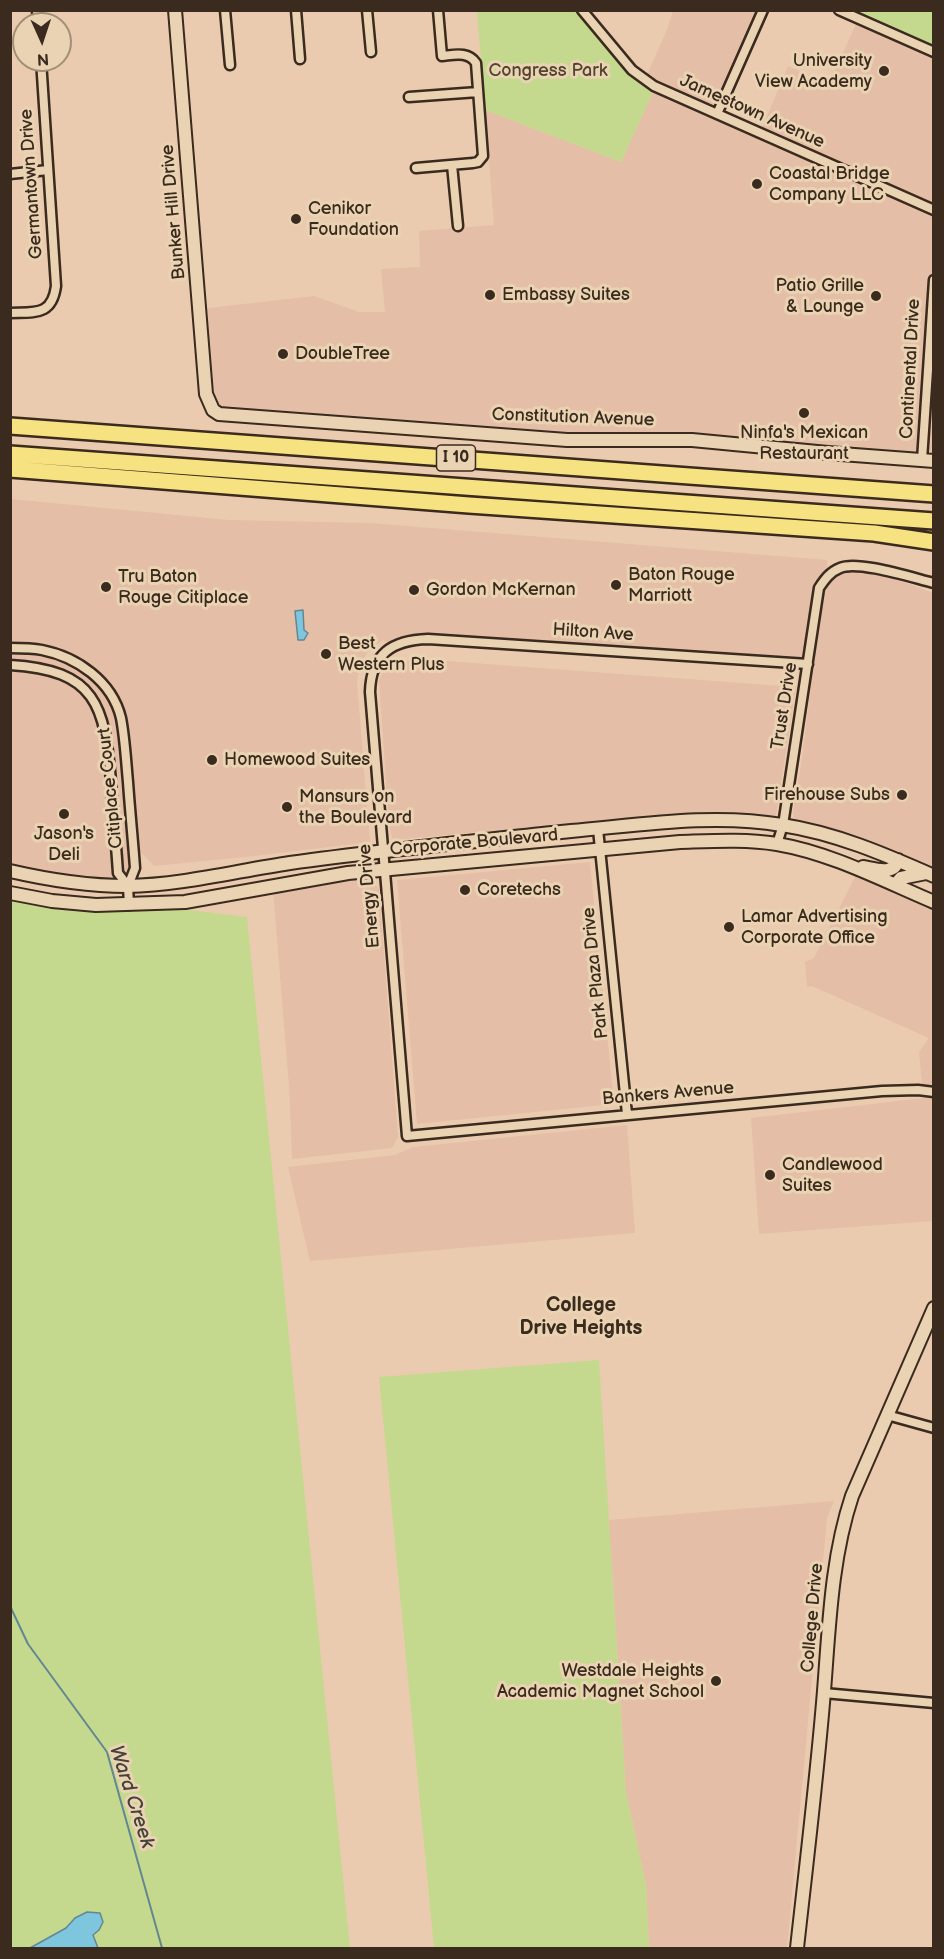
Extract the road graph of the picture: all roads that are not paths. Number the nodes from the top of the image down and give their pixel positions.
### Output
1 (175, 10) edge
2 (225, 10) edge
3 (296, 10) edge
4 (367, 10) edge
5 (438, 10) edge
6 (582, 10) edge
7 (763, 10) edge
8 (839, 10) edge
9 (371, 52) dead end
10 (933, 52) edge
11 (300, 59) dead end
12 (230, 65) dead end
13 (41, 72) edge
14 (478, 92) junction
15 (409, 97) dead end
16 (717, 114) junction
17 (452, 165) junction
18 (416, 168) dead end
19 (48, 170) junction
20 (10, 174) edge
21 (933, 210) edge
22 (458, 226) dead end
23 (933, 280) edge
24 (10, 313) edge
25 (213, 410) joint
26 (10, 426) edge
27 (10, 454) edge
28 (928, 461) edge
29 (10, 469) edge
30 (933, 489) edge
31 (902, 491) junction
32 (933, 494) edge
33 (933, 521) edge
34 (933, 542) edge
35 (933, 584) edge
36 (10, 648) edge
37 (48, 651) junction
38 (381, 656) joint
39 (808, 664) junction
40 (10, 665) edge
41 (44, 668) junction
42 (110, 695) junction
43 (96, 705) junction
44 (128, 789) junction
45 (111, 790) junction
46 (754, 821) junction
47 (783, 825) junction
48 (598, 829) junction
49 (510, 838) junction
50 (732, 840) junction
51 (777, 844) junction
52 (600, 849) junction
53 (382, 850) junction
54 (493, 859) junction
55 (898, 860) junction
56 (849, 867) junction
57 (384, 870) junction
58 (10, 872) edge
59 (930, 874) edge
60 (895, 885) junction
61 (128, 886) junction
62 (10, 893) edge
63 (933, 902) edge
64 (129, 905) junction
65 (933, 1092) edge
66 (627, 1114) junction
67 (407, 1136) joint
68 (933, 1308) edge
69 (887, 1415) junction
70 (933, 1428) edge
71 (824, 1693) junction
72 (933, 1703) edge
73 (797, 1948) edge

1 - 25 street, Bunker Hill Drive
2 - 12 street
3 - 11 street
4 - 9 street
5 - 14 street
6 - 16 street, Jamestown Avenue
7 - 16 street
8 - 10 street
13 - 19 street, Germantown Drive
14 - 15 street
14 - 17 street
16 - 21 street, Jamestown Avenue
17 - 18 street
17 - 22 street
19 - 20 street
19 - 24 street, Germantown Drive
23 - 28 street, Continental Drive
25 - 28 street, Constitution Avenue
26 - 31 highway, I 10
27 - 33 highway, I 10
29 - 34 highway
30 - 31 highway
31 - 32 highway, I 10
35 - 39 street, Trust Drive
36 - 37 street, Citiplace Court
37 - 41 street
37 - 42 street, Citiplace Court
38 - 39 street, Hilton Ave
38 - 53 street, Energy Drive
39 - 47 street, Trust Drive
40 - 41 street, Citiplace Court
41 - 43 street, Citiplace Court
42 - 43 street
42 - 44 street, Citiplace Court
43 - 45 street, Citiplace Court
44 - 45 street
44 - 61 street, Citiplace Court
45 - 61 street, Citiplace Court
46 - 47 street, Corporate Boulevard
46 - 48 street, Corporate Boulevard
46 - 50 street
47 - 51 street, Trust Drive
47 - 55 street, Corporate Boulevard
48 - 49 street, Corporate Boulevard
48 - 52 street, Park Plaza Drive
49 - 53 street, Corporate Boulevard
49 - 54 street
50 - 51 street, Corporate Boulevard
50 - 52 street, Corporate Boulevard
51 - 56 street, Corporate Boulevard
52 - 54 street, Corporate Boulevard
52 - 66 street, Park Plaza Drive
53 - 57 street, Energy Drive
53 - 61 street, Corporate Boulevard
54 - 57 street, Corporate Boulevard
55 - 56 street
55 - 59 street, Corporate Boulevard
56 - 60 street, Corporate Boulevard
57 - 64 street, Corporate Boulevard
57 - 67 street, Energy Drive
58 - 61 street, Corporate Boulevard
59 - 60 street
60 - 63 street, Corporate Boulevard
61 - 64 street, Citiplace Court
62 - 64 street, Corporate Boulevard
65 - 66 street, Bankers Avenue
66 - 67 street, Bankers Avenue
68 - 69 street, College Drive
69 - 70 street
69 - 71 street, College Drive
71 - 72 street
71 - 73 street, College Drive

